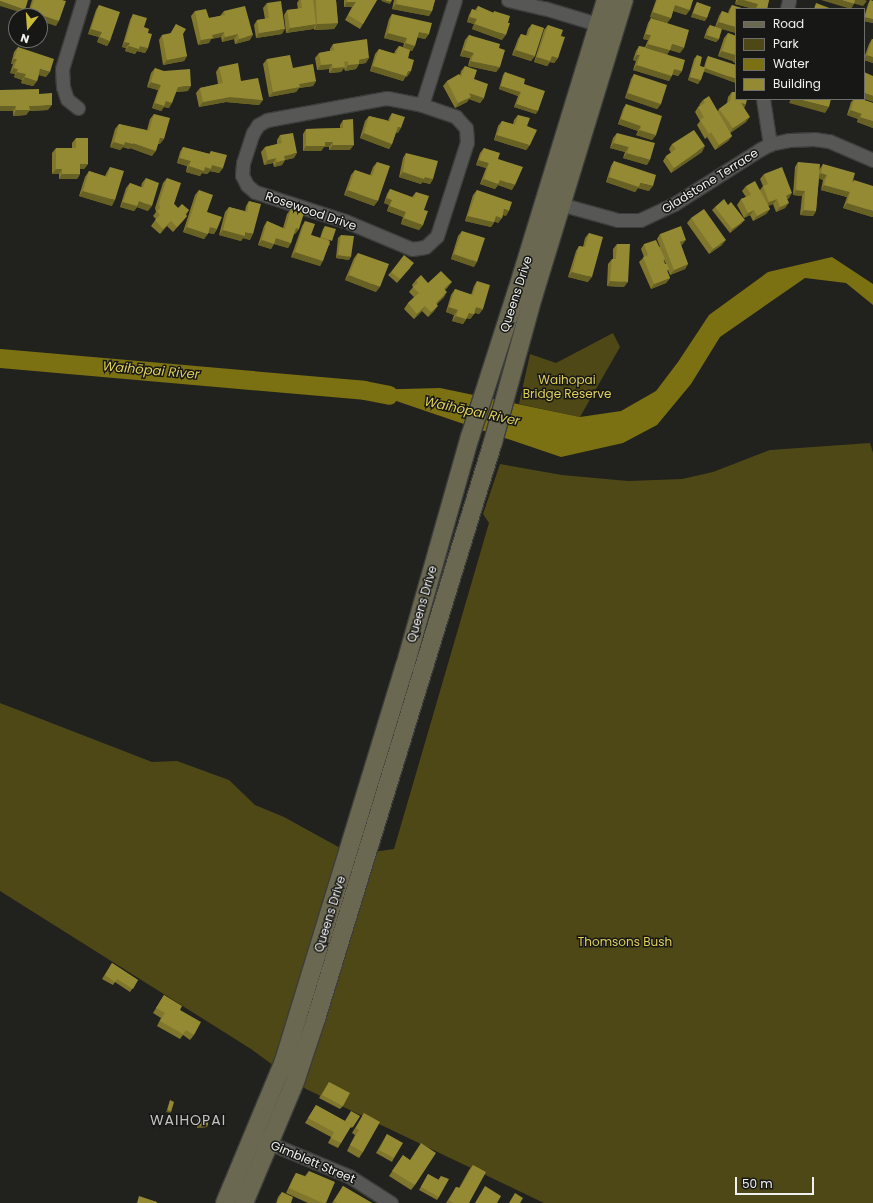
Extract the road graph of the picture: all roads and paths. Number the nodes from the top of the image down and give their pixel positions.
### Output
1 (83, 0) edge
2 (455, 0) edge
3 (508, 0) edge
4 (606, 0) edge
5 (624, 0) edge
6 (607, 27) junction
7 (763, 100) edge
8 (422, 105) junction
9 (78, 108) dead end
10 (770, 144) junction
11 (873, 160) edge
12 (553, 202) junction
13 (404, 666) junction
14 (423, 672) junction
15 (261, 1140) junction
16 (225, 1203) edge
17 (244, 1203) edge
18 (392, 1203) edge

1 - 9 street
2 - 8 street
3 - 6 street
4 - 6 main road, Queens Drive
5 - 6 main road, Queens Drive
6 - 12 main road, Queens Drive
7 - 10 street
8 - 8 street, Rosewood Drive
10 - 11 street, Gladstone Terrace
10 - 12 street, Gladstone Terrace
12 - 13 main road, Queens Drive
12 - 14 main road, Queens Drive
13 - 14 main road
13 - 15 main road, Queens Drive
14 - 15 main road, Queens Drive
15 - 16 main road, Queens Drive
15 - 17 main road, Queens Drive
15 - 18 street, Gimblett Street

